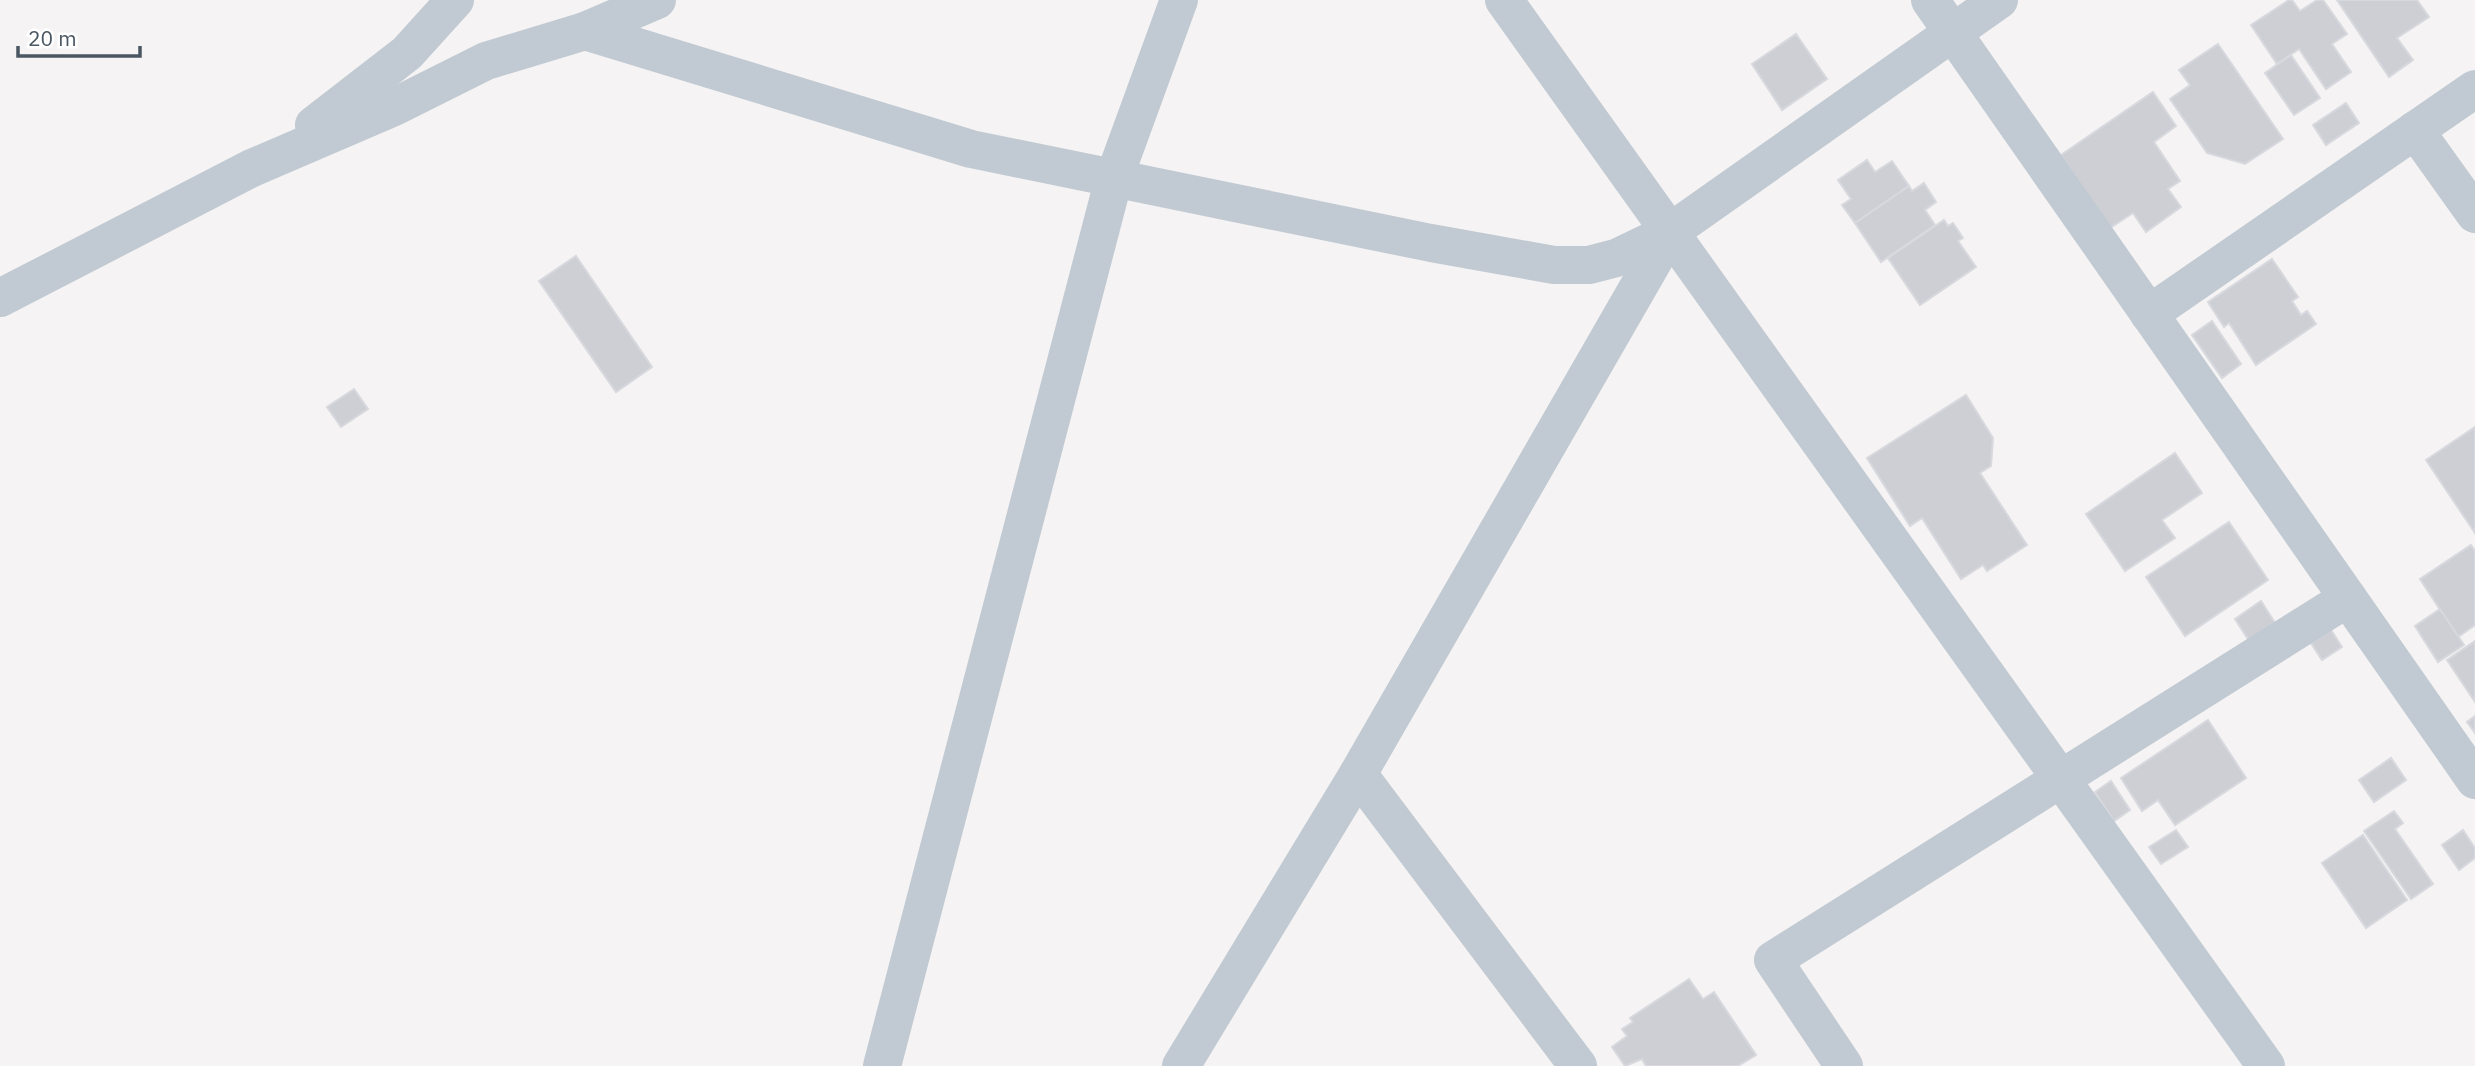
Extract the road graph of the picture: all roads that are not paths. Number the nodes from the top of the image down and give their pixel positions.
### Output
1 (455, 0) edge
2 (657, 0) edge
3 (1179, 0) edge
4 (1504, 0) edge
5 (1930, 0) edge
6 (1999, 0) edge
7 (585, 31) junction
8 (1953, 33) junction
9 (2475, 89) edge
10 (2415, 130) junction
11 (252, 168) junction
12 (1114, 178) junction
13 (2475, 214) edge
14 (1670, 232) junction
15 (0, 298) edge
16 (2149, 314) junction
17 (2348, 598) junction
18 (1358, 774) junction
19 (2060, 779) junction
20 (2475, 780) edge
21 (2261, 1064) edge
22 (882, 1066) edge
23 (1181, 1066) edge
24 (1578, 1066) edge
25 (1843, 1066) edge

1 - 11 street
2 - 7 street
3 - 12 street
4 - 14 street
5 - 8 street
6 - 8 street
7 - 11 street
7 - 12 street
8 - 14 street
8 - 16 street
9 - 10 street
10 - 13 street
10 - 16 street
11 - 15 street
12 - 14 street
12 - 22 street
14 - 18 street
14 - 19 street
16 - 17 street
17 - 19 street
17 - 20 street
18 - 23 street
18 - 24 street
19 - 21 street
19 - 25 street

